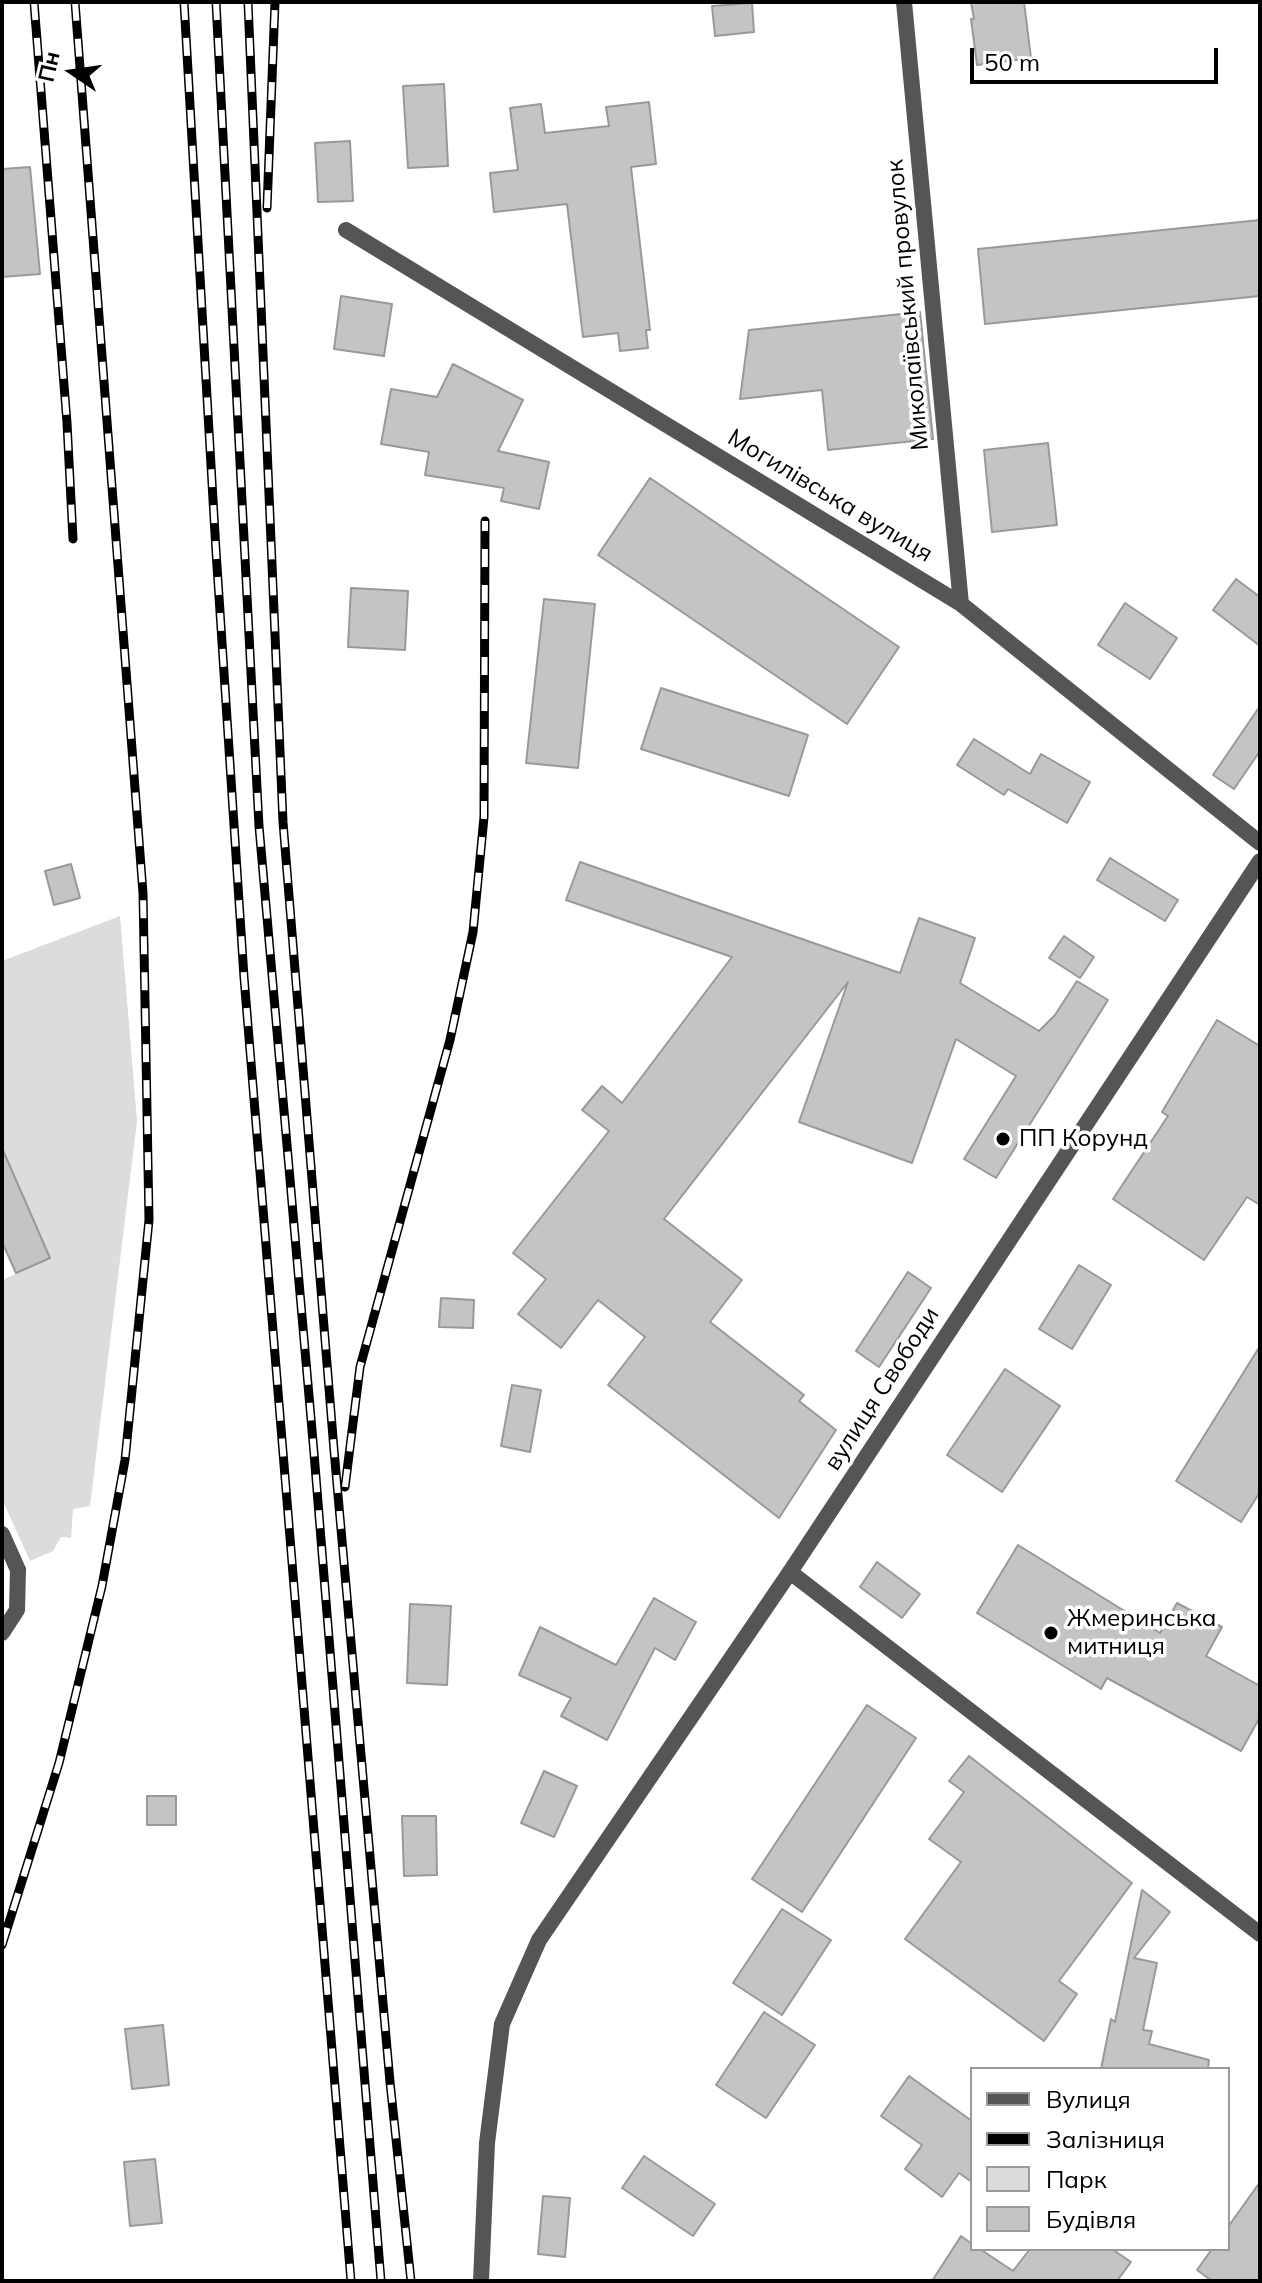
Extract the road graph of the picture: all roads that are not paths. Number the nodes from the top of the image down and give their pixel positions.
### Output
1 (904, 2) edge
2 (346, 230) dead end
3 (961, 604) junction
4 (1260, 843) edge
5 (1260, 861) edge
6 (2, 1534) edge
7 (790, 1572) junction
8 (2, 1633) edge
9 (1260, 1934) edge
10 (481, 2281) edge

1 - 3 street, Миколаївський провулок
2 - 3 street, Могилівська вулиця
3 - 4 street, Могилівська вулиця
5 - 7 street, вулиця Свободи
6 - 8 street
7 - 9 street
7 - 10 street, вулиця Свободи

